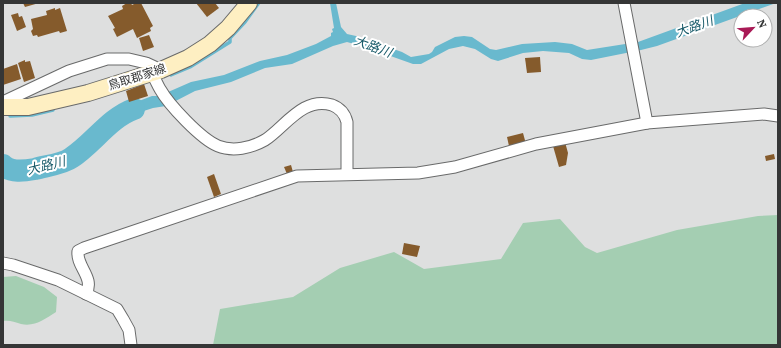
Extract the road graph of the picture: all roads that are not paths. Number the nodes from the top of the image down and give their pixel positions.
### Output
1 (249, 3) edge
2 (624, 3) edge
3 (156, 72) junction
4 (3, 102) edge
5 (3, 107) edge
6 (778, 116) edge
7 (647, 123) junction
8 (347, 174) junction
9 (3, 263) edge
10 (86, 294) junction
11 (131, 345) edge

1 - 3 main road, 鳥取郡家線
2 - 7 street
3 - 4 street
3 - 5 main road, 鳥取郡家線
3 - 8 street
6 - 7 street
7 - 8 street
8 - 10 street
9 - 10 street
10 - 11 street

